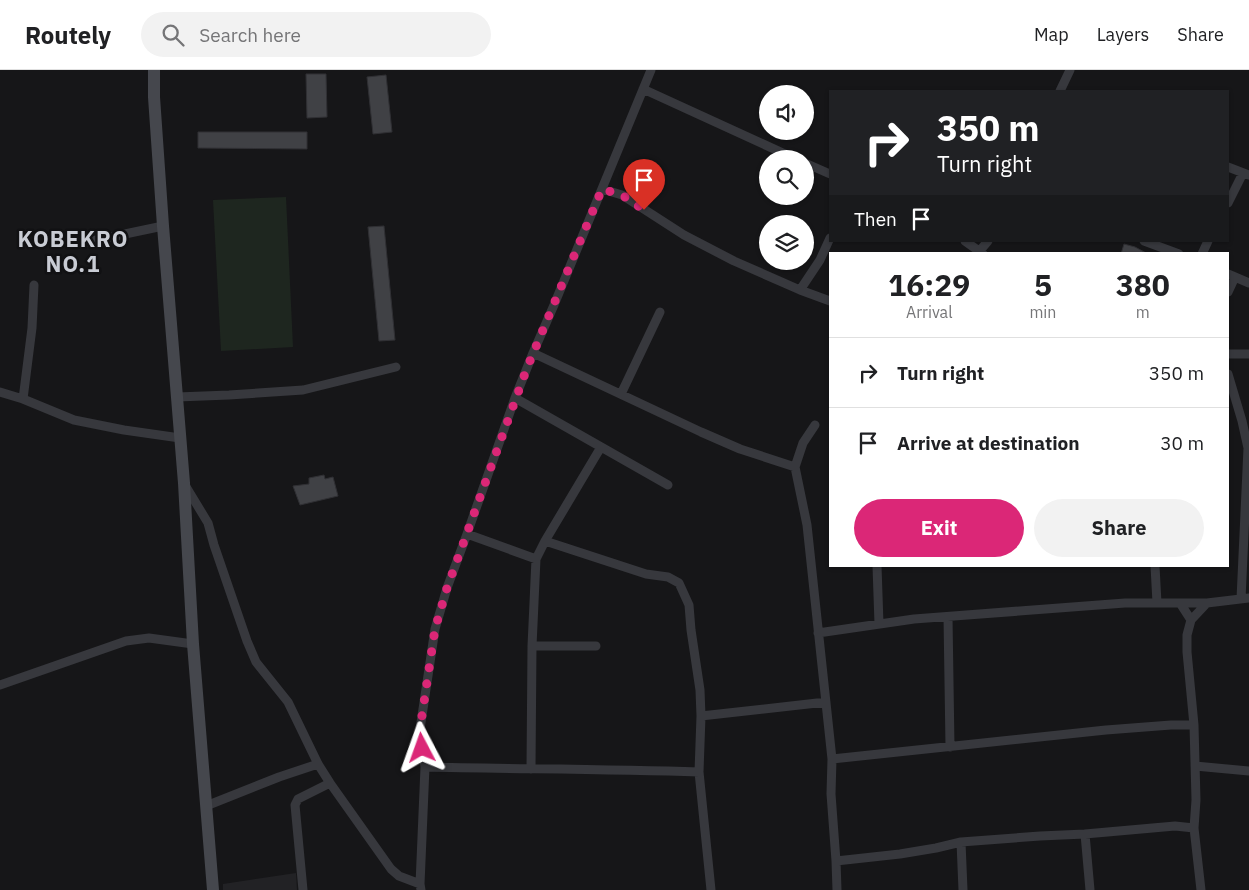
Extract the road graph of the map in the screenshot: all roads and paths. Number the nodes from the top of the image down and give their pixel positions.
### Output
1 (154, 70) edge
2 (652, 70) edge
3 (1070, 70) edge
4 (643, 89) junction
5 (1060, 90) edge
6 (776, 150) edge
7 (814, 167) edge
8 (1229, 167) edge
9 (829, 174) edge
10 (1246, 174) edge
11 (602, 189) junction
12 (1229, 201) edge
13 (163, 226) junction
14 (829, 240) edge
15 (87, 242) dead end
16 (966, 242) edge
17 (1147, 242) edge
18 (979, 252) edge
19 (1174, 252) edge
20 (1231, 275) edge
21 (1249, 283) edge
22 (34, 285) dead end
23 (800, 290) junction
24 (829, 300) edge
25 (660, 312) dead end
26 (533, 353) junction
27 (1229, 354) edge
28 (1249, 354) edge
29 (396, 367) dead end
30 (1229, 377) edge
31 (0, 392) edge
32 (621, 394) junction
33 (176, 397) junction
34 (515, 398) junction
35 (23, 399) junction
36 (814, 425) dead end
37 (180, 438) junction
38 (601, 447) junction
39 (796, 467) junction
40 (184, 483) junction
41 (668, 485) dead end
42 (467, 534) junction
43 (545, 541) junction
44 (536, 560) junction
45 (877, 567) edge
46 (1155, 567) edge
47 (1245, 598) edge
48 (1157, 603) junction
49 (1180, 603) junction
50 (1207, 603) junction
51 (948, 617) junction
52 (1191, 620) junction
53 (879, 624) junction
54 (818, 633) junction
55 (193, 644) junction
56 (532, 646) junction
57 (596, 646) dead end
58 (0, 685) edge
59 (826, 702) junction
60 (701, 716) junction
61 (1194, 725) junction
62 (950, 747) junction
63 (832, 760) junction
64 (318, 764) junction
65 (1195, 766) junction
66 (425, 767) junction
67 (530, 769) junction
68 (1249, 770) edge
69 (698, 772) junction
70 (330, 783) junction
71 (206, 806) junction
72 (1194, 828) junction
73 (1085, 834) junction
74 (961, 842) junction
75 (836, 860) junction
76 (421, 887) edge
77 (213, 890) edge
78 (303, 890) edge
79 (711, 890) edge
80 (837, 890) edge
81 (963, 890) edge
82 (1090, 890) edge
83 (1201, 890) edge

1 - 13 main road
2 - 4 street
3 - 5 street
4 - 6 street
4 - 11 street
7 - 9 street
8 - 10 street
10 - 12 street
11 - 23 street
11 - 26 street
13 - 15 street
13 - 33 main road
14 - 23 street
16 - 18 street
17 - 19 street
20 - 21 street
22 - 35 street
23 - 24 street
25 - 32 street
26 - 32 street
26 - 34 street
27 - 28 street
29 - 33 street
30 - 47 street
31 - 35 street
32 - 39 street
33 - 37 main road
34 - 38 street
34 - 42 street
35 - 37 street
36 - 39 street
37 - 40 main road
38 - 41 street
38 - 43 street
39 - 54 street
40 - 55 main road
40 - 64 street
42 - 44 street
42 - 66 street
43 - 44 street
43 - 60 street
44 - 56 street
45 - 53 street
46 - 48 street
47 - 50 street
48 - 49 street
48 - 51 street
49 - 50 street
49 - 52 street
50 - 52 street
51 - 53 street
51 - 62 street
52 - 61 street
53 - 54 street
54 - 59 street
55 - 58 street
55 - 71 main road
56 - 57 street
56 - 67 street
59 - 60 street
59 - 63 street
60 - 69 street
61 - 62 street
61 - 65 street
62 - 63 street
63 - 75 street
64 - 70 street
64 - 71 street
65 - 68 street
65 - 72 street
66 - 67 street
66 - 76 street
67 - 69 street
69 - 79 street
70 - 76 street
70 - 78 street
71 - 77 main road
72 - 73 street
72 - 83 street
73 - 74 street
73 - 82 street
74 - 75 street
74 - 81 street
75 - 80 street

